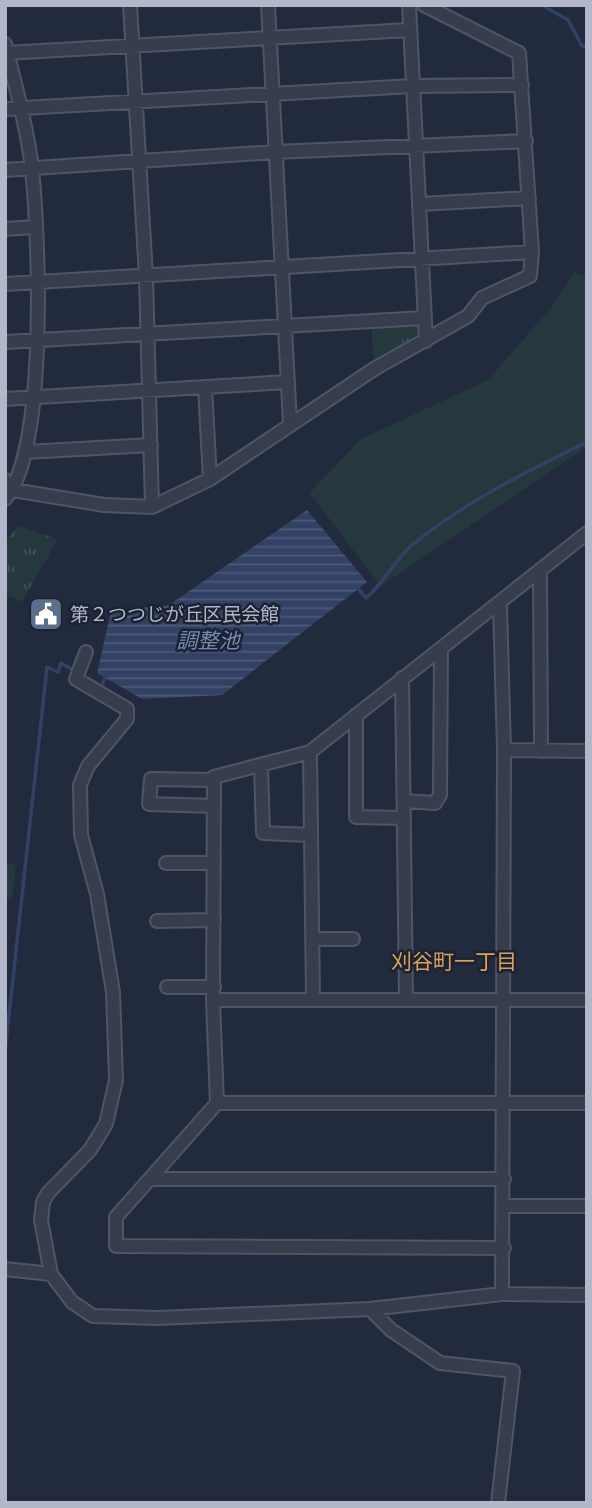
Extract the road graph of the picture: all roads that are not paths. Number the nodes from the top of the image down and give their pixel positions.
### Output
1 (130, 5) edge
2 (268, 5) edge
3 (409, 5) edge
4 (424, 5) edge
5 (409, 30) junction
6 (270, 41) junction
7 (132, 48) junction
8 (6, 50) edge
9 (522, 85) junction
10 (413, 86) junction
11 (271, 95) junction
12 (136, 101) junction
13 (20, 108) junction
14 (5, 109) edge
15 (526, 141) junction
16 (416, 146) junction
17 (275, 152) junction
18 (139, 162) junction
19 (32, 168) junction
20 (5, 170) edge
21 (529, 198) junction
22 (420, 204) junction
23 (34, 228) junction
24 (5, 229) edge
25 (532, 252) junction
26 (421, 260) junction
27 (282, 268) junction
28 (146, 276) junction
29 (37, 282) junction
30 (5, 284) edge
31 (424, 318) junction
32 (285, 323) junction
33 (147, 333) junction
34 (38, 340) junction
35 (426, 341) junction
36 (5, 342) edge
37 (288, 382) junction
38 (205, 387) junction
39 (150, 392) junction
40 (34, 397) junction
41 (5, 399) edge
42 (290, 423) junction
43 (152, 445) junction
44 (26, 452) junction
45 (210, 480) junction
46 (8, 489) edge
47 (152, 507) junction
48 (587, 533) edge
49 (540, 571) junction
50 (500, 605) junction
51 (441, 649) junction
52 (86, 652) dead end
53 (402, 678) junction
54 (356, 715) junction
55 (504, 750) junction
56 (541, 751) junction
57 (587, 751) edge
58 (310, 752) junction
59 (261, 765) junction
60 (214, 780) junction
61 (404, 801) junction
62 (214, 806) junction
63 (404, 818) junction
64 (311, 835) junction
65 (166, 863) dead end
66 (214, 863) junction
67 (214, 920) junction
68 (157, 921) dead end
69 (312, 939) junction
70 (354, 939) dead end
71 (167, 987) dead end
72 (214, 993) junction
73 (406, 999) junction
74 (313, 1000) junction
75 (587, 1000) edge
76 (503, 1001) junction
77 (217, 1102) junction
78 (502, 1103) junction
79 (587, 1103) edge
80 (150, 1179) junction
81 (503, 1179) junction
82 (503, 1206) junction
83 (587, 1206) edge
84 (504, 1248) junction
85 (5, 1269) edge
86 (51, 1274) junction
87 (502, 1294) junction
88 (587, 1295) edge
89 (370, 1309) junction
90 (498, 1503) edge

1 - 7 street
2 - 6 street
3 - 5 street
4 - 9 street
5 - 6 street
5 - 10 street
6 - 7 street
6 - 11 street
7 - 8 street
7 - 12 street
8 - 13 street
9 - 10 street
9 - 15 street
10 - 11 street
10 - 16 street
11 - 12 street
11 - 17 street
12 - 13 street
12 - 18 street
13 - 14 street
13 - 19 street
15 - 16 street
15 - 21 street
16 - 17 street
16 - 22 street
17 - 18 street
17 - 27 street
18 - 19 street
18 - 28 street
19 - 20 street
19 - 23 street
21 - 22 street
21 - 25 street
22 - 26 street
23 - 24 street
23 - 29 street
25 - 26 street
25 - 35 street
26 - 27 street
26 - 31 street
27 - 28 street
27 - 32 street
28 - 29 street
28 - 33 street
29 - 30 street
29 - 34 street
31 - 32 street
31 - 35 street
32 - 33 street
32 - 37 street
33 - 34 street
33 - 39 street
34 - 36 street
34 - 40 street
35 - 42 street
37 - 38 street
37 - 42 street
38 - 39 street
38 - 45 street
39 - 40 street
39 - 43 street
40 - 41 street
40 - 44 street
42 - 45 street
43 - 44 street
43 - 47 street
44 - 46 street
45 - 47 street
46 - 47 street
48 - 49 street
49 - 50 street
49 - 56 street
50 - 51 street
50 - 55 street
51 - 53 street
51 - 61 street
52 - 86 street
53 - 54 street
53 - 61 street
54 - 58 street
54 - 63 street
55 - 56 street
55 - 76 street
56 - 57 street
58 - 59 street
58 - 64 street
59 - 60 street
59 - 64 street
60 - 62 street
60 - 62 street
61 - 63 street
62 - 66 street
63 - 73 street
64 - 69 street
65 - 66 street
66 - 67 street
67 - 68 street
67 - 72 street
69 - 70 street
69 - 74 street
71 - 72 street
72 - 74 street
72 - 77 street
73 - 74 street
73 - 76 street
75 - 76 street
76 - 78 street
77 - 78 street
77 - 80 street
78 - 79 street
78 - 81 street
80 - 81 street
80 - 84 street
81 - 82 street
82 - 83 street
82 - 84 street
84 - 87 street
85 - 86 street
86 - 89 street
87 - 88 street
87 - 89 street
89 - 90 street

